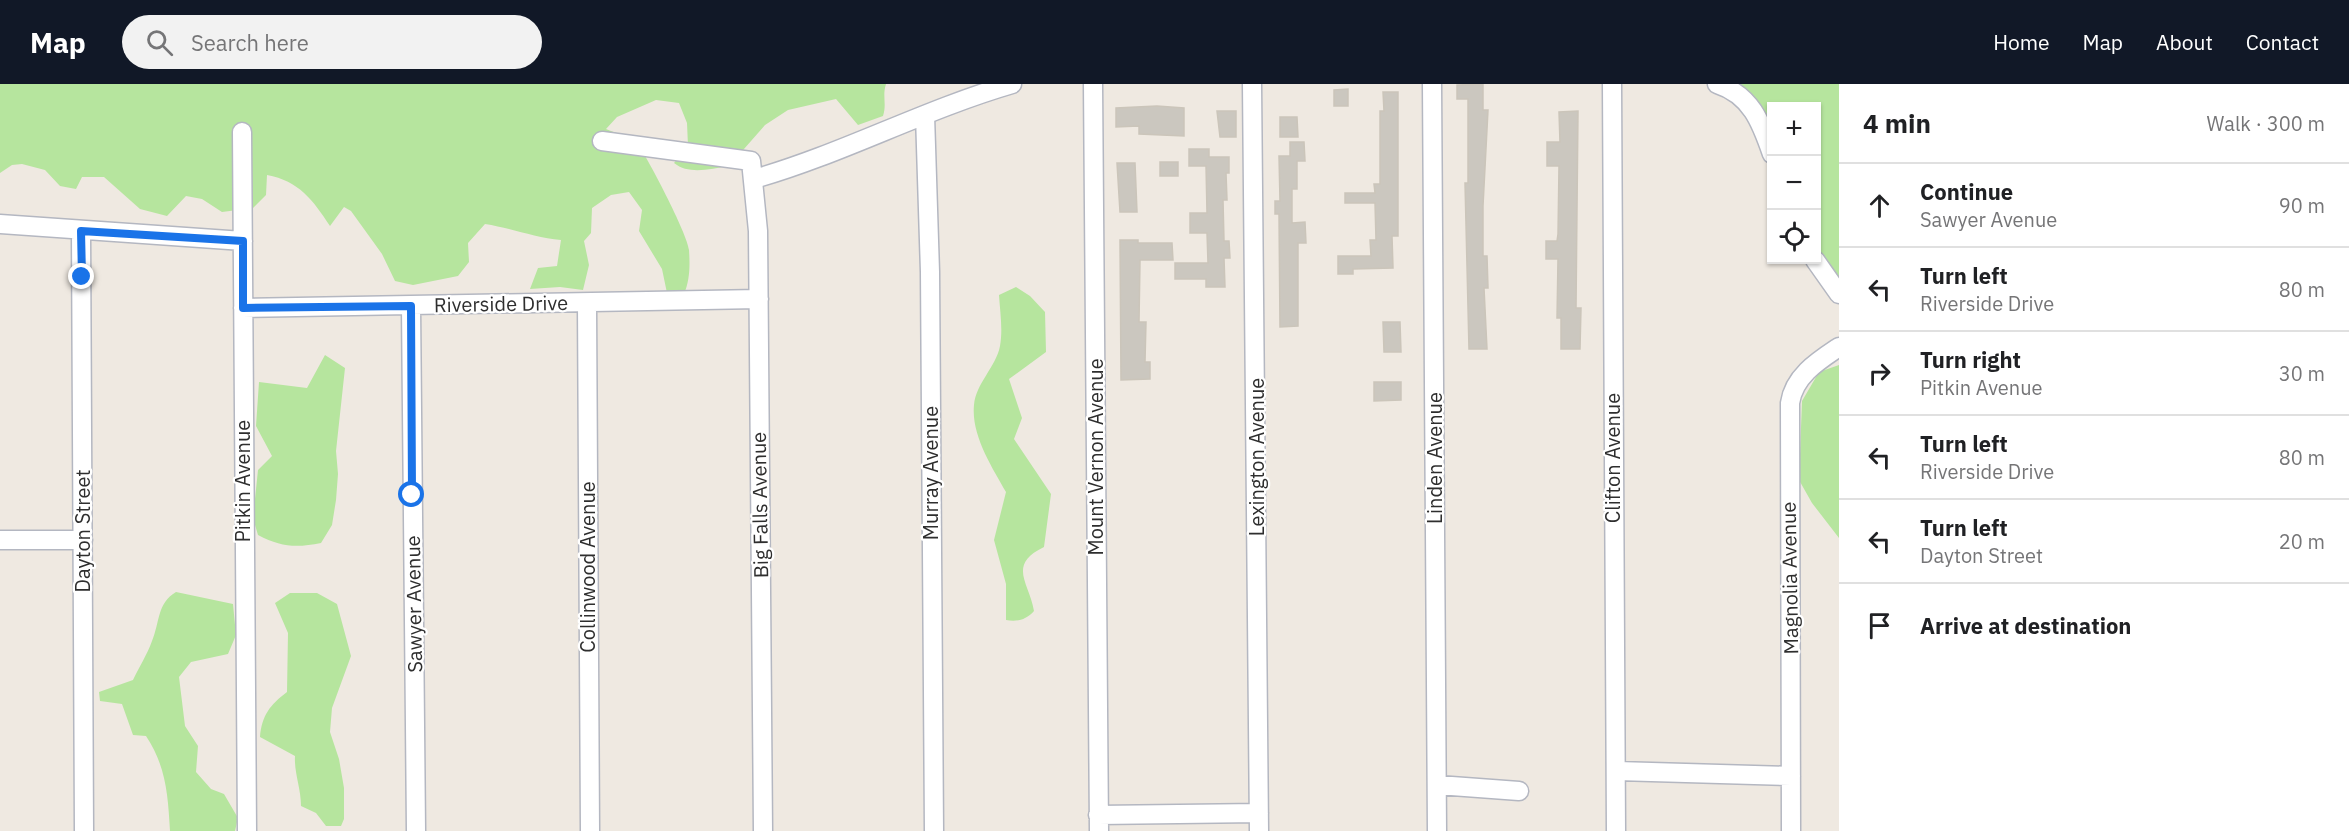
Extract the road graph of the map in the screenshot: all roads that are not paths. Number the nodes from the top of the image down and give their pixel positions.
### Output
1 (1012, 84) edge
2 (1093, 84) edge
3 (1252, 84) edge
4 (1432, 84) edge
5 (1612, 84) edge
6 (1717, 84) edge
7 (925, 115) junction
8 (242, 132) dead end
9 (602, 141) dead end
10 (1767, 142) edge
11 (754, 179) junction
12 (0, 224) edge
13 (81, 231) junction
14 (243, 241) junction
15 (1818, 264) edge
16 (1839, 294) edge
17 (759, 299) junction
18 (587, 304) junction
19 (411, 306) junction
20 (243, 308) junction
21 (1839, 347) edge
22 (0, 540) edge
23 (83, 540) junction
24 (1617, 771) junction
25 (1791, 776) junction
26 (1438, 785) junction
27 (1519, 791) dead end
28 (1259, 822) edge
29 (1099, 823) edge
30 (84, 831) edge
31 (247, 831) edge
32 (416, 831) edge
33 (590, 831) edge
34 (763, 831) edge
35 (934, 831) edge
36 (1437, 831) edge
37 (1616, 831) edge
38 (1791, 831) edge

1 - 7 street
2 - 29 street, Mount Vernon Avenue
3 - 28 street, Lexington Avenue
4 - 26 street, Linden Avenue
5 - 24 street, Clifton Avenue
6 - 10 street
7 - 11 street
7 - 35 street, Murray Avenue
8 - 14 street, Pitkin Avenue
9 - 11 street
11 - 17 street, Big Falls Avenue
12 - 13 street
13 - 14 street
13 - 23 street, Dayton Street
14 - 20 street, Pitkin Avenue
15 - 16 street
17 - 18 street, Riverside Drive
17 - 34 street, Big Falls Avenue
18 - 19 street, Riverside Drive
18 - 33 street, Collinwood Avenue
19 - 20 street, Riverside Drive
19 - 32 street, Sawyer Avenue
20 - 31 street, Pitkin Avenue
21 - 25 street, Magnolia Avenue
22 - 23 street
23 - 30 street, Dayton Street
24 - 25 street
24 - 37 street, Clifton Avenue
25 - 38 street, Magnolia Avenue
26 - 27 street
26 - 36 street, Linden Avenue
28 - 29 street

